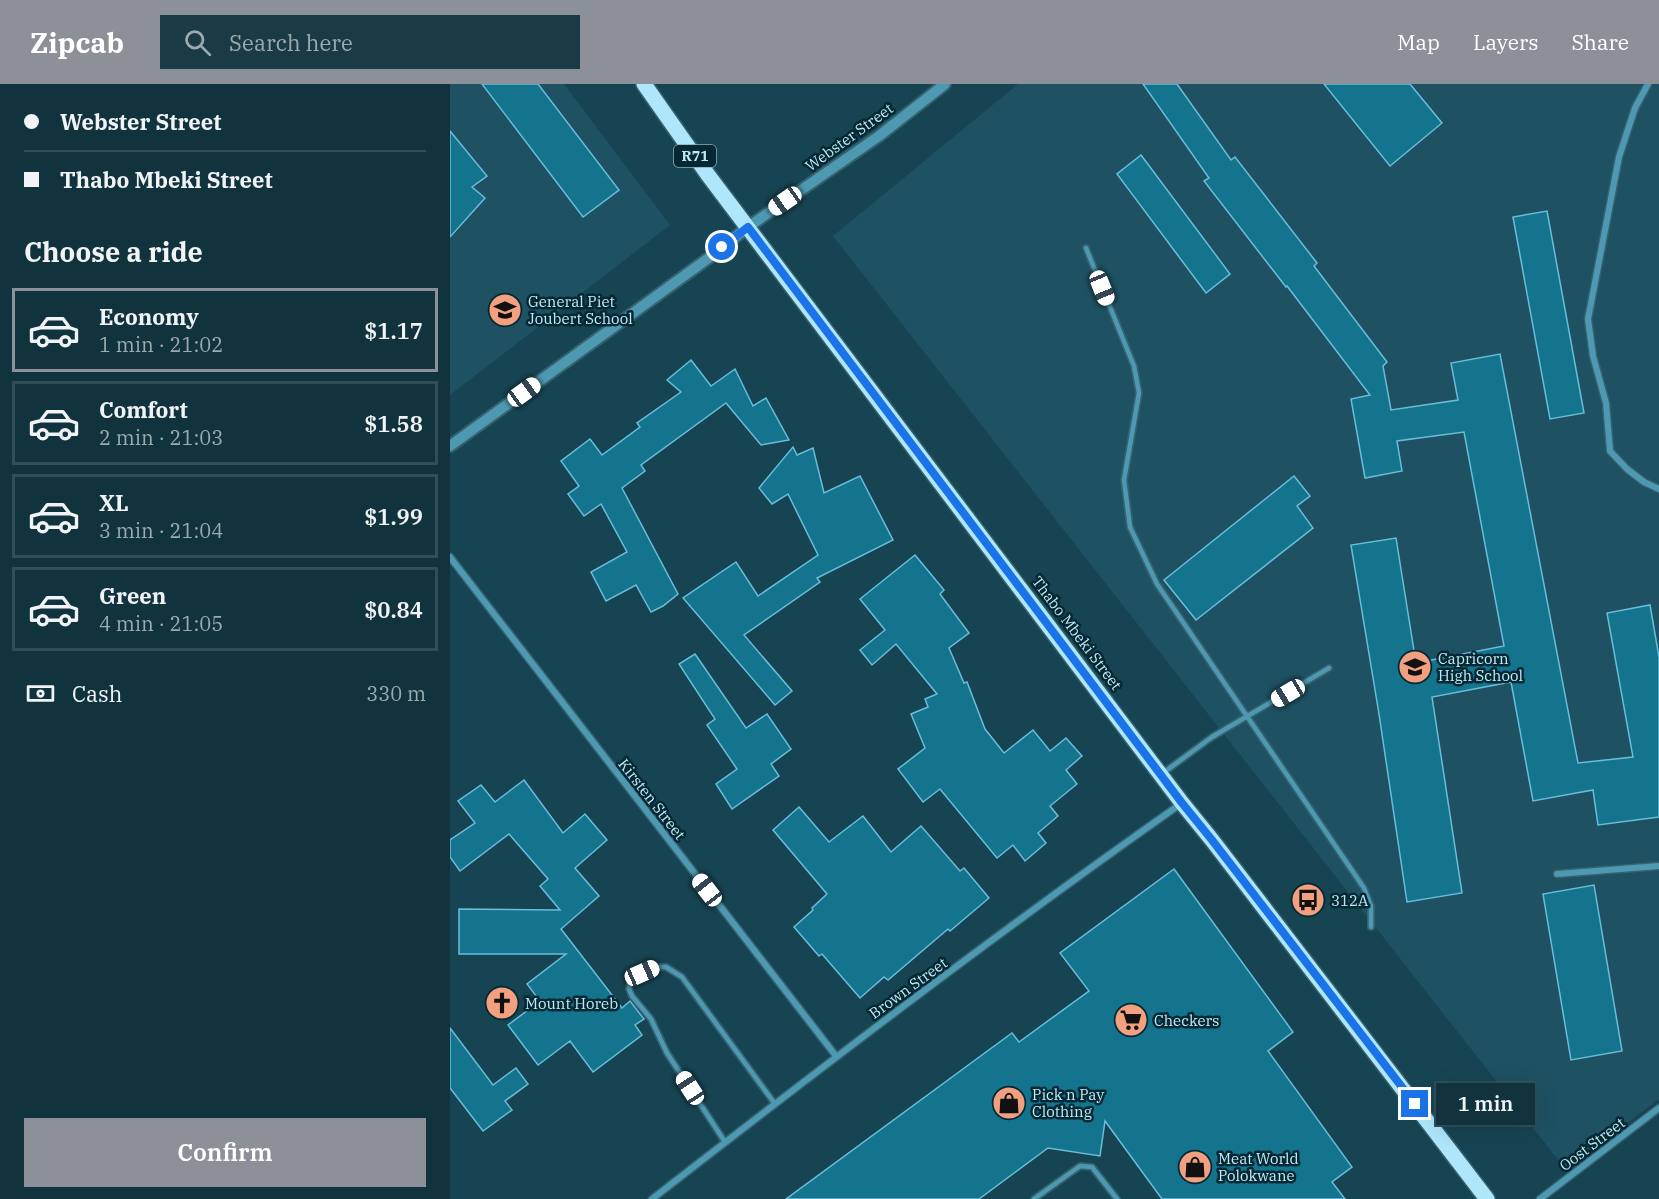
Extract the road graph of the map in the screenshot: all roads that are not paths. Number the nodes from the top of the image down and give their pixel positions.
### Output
1 (644, 84) edge
2 (945, 84) edge
3 (1648, 84) edge
4 (748, 227) junction
5 (1086, 248) dead end
6 (450, 446) edge
7 (1659, 489) edge
8 (450, 557) edge
9 (1329, 669) dead end
10 (1248, 717) junction
11 (1160, 775) junction
12 (1182, 803) junction
13 (1659, 866) edge
14 (1557, 874) dead end
15 (1371, 927) dead end
16 (836, 1056) junction
17 (775, 1104) junction
18 (1659, 1108) edge
19 (725, 1142) junction
20 (1036, 1198) edge
21 (652, 1199) edge
22 (1118, 1199) edge
23 (1487, 1199) edge
24 (1540, 1199) edge

1 - 4 main road, Thabo Mbeki Street / R71
2 - 4 street, Webster Street
3 - 7 street
4 - 6 street, Webster Street
4 - 11 main road, Thabo Mbeki Street / R71
5 - 10 lane
8 - 16 street, Kirsten Street
9 - 10 lane
10 - 11 lane
10 - 15 lane
11 - 12 main road, Thabo Mbeki Street / R71
12 - 16 street, Brown Street
12 - 23 main road, Thabo Mbeki Street / R71
13 - 14 street
16 - 17 street, Brown Street
17 - 19 street, Brown Street
17 - 19 lane
18 - 24 street, Oost Street
19 - 21 street, Brown Street
20 - 22 lane

